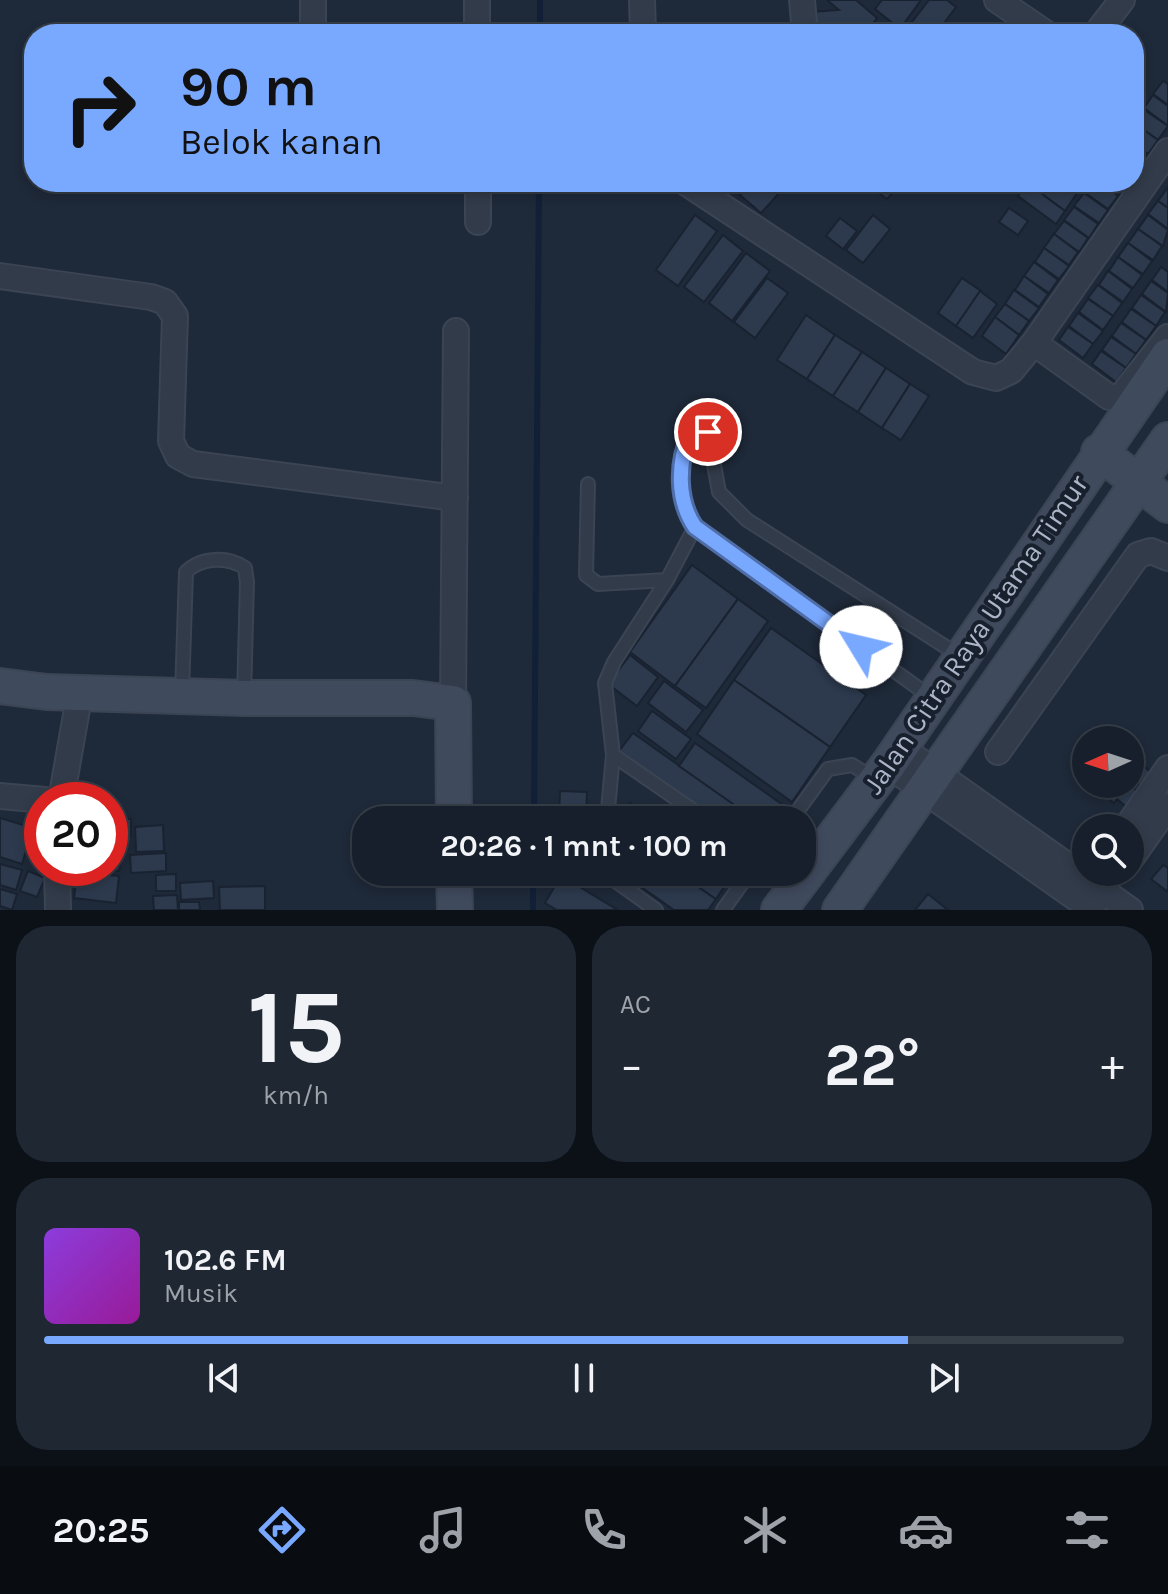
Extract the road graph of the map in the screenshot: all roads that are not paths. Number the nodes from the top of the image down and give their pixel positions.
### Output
1 (313, 0) edge
2 (477, 0) edge
3 (642, 0) edge
4 (802, 0) edge
5 (997, 0) edge
6 (1122, 0) edge
7 (313, 24) edge
8 (477, 24) edge
9 (643, 24) edge
10 (804, 24) edge
11 (1032, 24) edge
12 (1104, 24) edge
13 (1168, 151) edge
14 (1144, 185) edge
15 (478, 192) edge
16 (700, 192) edge
17 (1139, 192) edge
18 (478, 222) dead end
19 (0, 276) edge
20 (456, 331) dead end
21 (1168, 337) edge
22 (1034, 343) junction
23 (1168, 356) edge
24 (1168, 440) edge
25 (1099, 452) junction
26 (1137, 483) junction
27 (588, 484) dead end
28 (455, 498) junction
29 (1168, 505) edge
30 (695, 527) junction
31 (1168, 558) edge
32 (667, 580) junction
33 (962, 657) junction
34 (0, 686) edge
35 (80, 692) junction
36 (182, 694) junction
37 (244, 698) junction
38 (932, 698) junction
39 (453, 703) junction
40 (998, 752) dead end
41 (613, 755) junction
42 (888, 764) junction
43 (1168, 768) edge
44 (929, 780) junction
45 (64, 782) edge
46 (0, 796) edge
47 (24, 798) edge
48 (454, 806) edge
49 (608, 806) edge
50 (687, 806) edge
51 (801, 806) edge
52 (1168, 806) edge
53 (1136, 814) edge
54 (1144, 840) edge
55 (57, 886) edge
56 (454, 886) edge
57 (623, 886) edge
58 (740, 886) edge
59 (1089, 896) edge
60 (58, 910) edge
61 (455, 910) edge
62 (656, 910) edge
63 (723, 910) edge
64 (779, 910) edge
65 (840, 910) edge
66 (1130, 910) edge

1 - 7 street
2 - 8 street
3 - 9 street
4 - 10 street
5 - 11 street
6 - 12 street
13 - 14 street
15 - 18 street
16 - 22 street
17 - 22 street
19 - 28 street
20 - 28 street
21 - 22 street
23 - 25 main road, Jalan Citra Raya Utama Timur
24 - 26 main road, Jalan Citra Raya Utama Timur
25 - 26 main road
25 - 33 main road, Jalan Citra Raya Utama Timur
26 - 29 main road
26 - 44 main road, Jalan Citra Raya Utama Timur
27 - 32 lane
28 - 39 street
30 - 32 lane
30 - 33 lane
30 - 38 lane
31 - 40 street
32 - 41 lane
33 - 38 main road, Jalan Citra Raya Utama Timur
34 - 35 main road
35 - 36 main road
35 - 45 street
36 - 37 main road
36 - 37 lane
37 - 39 main road
38 - 42 main road, Jalan Citra Raya Utama Timur
39 - 48 main road
41 - 49 lane
41 - 50 lane
42 - 44 street
42 - 51 lane
42 - 64 main road, Jalan Citra Raya Utama Timur
43 - 53 street
44 - 59 street
44 - 65 main road, Jalan Citra Raya Utama Timur
46 - 47 street
52 - 54 street
55 - 60 street
56 - 61 main road
57 - 62 lane
58 - 63 lane
59 - 66 street

